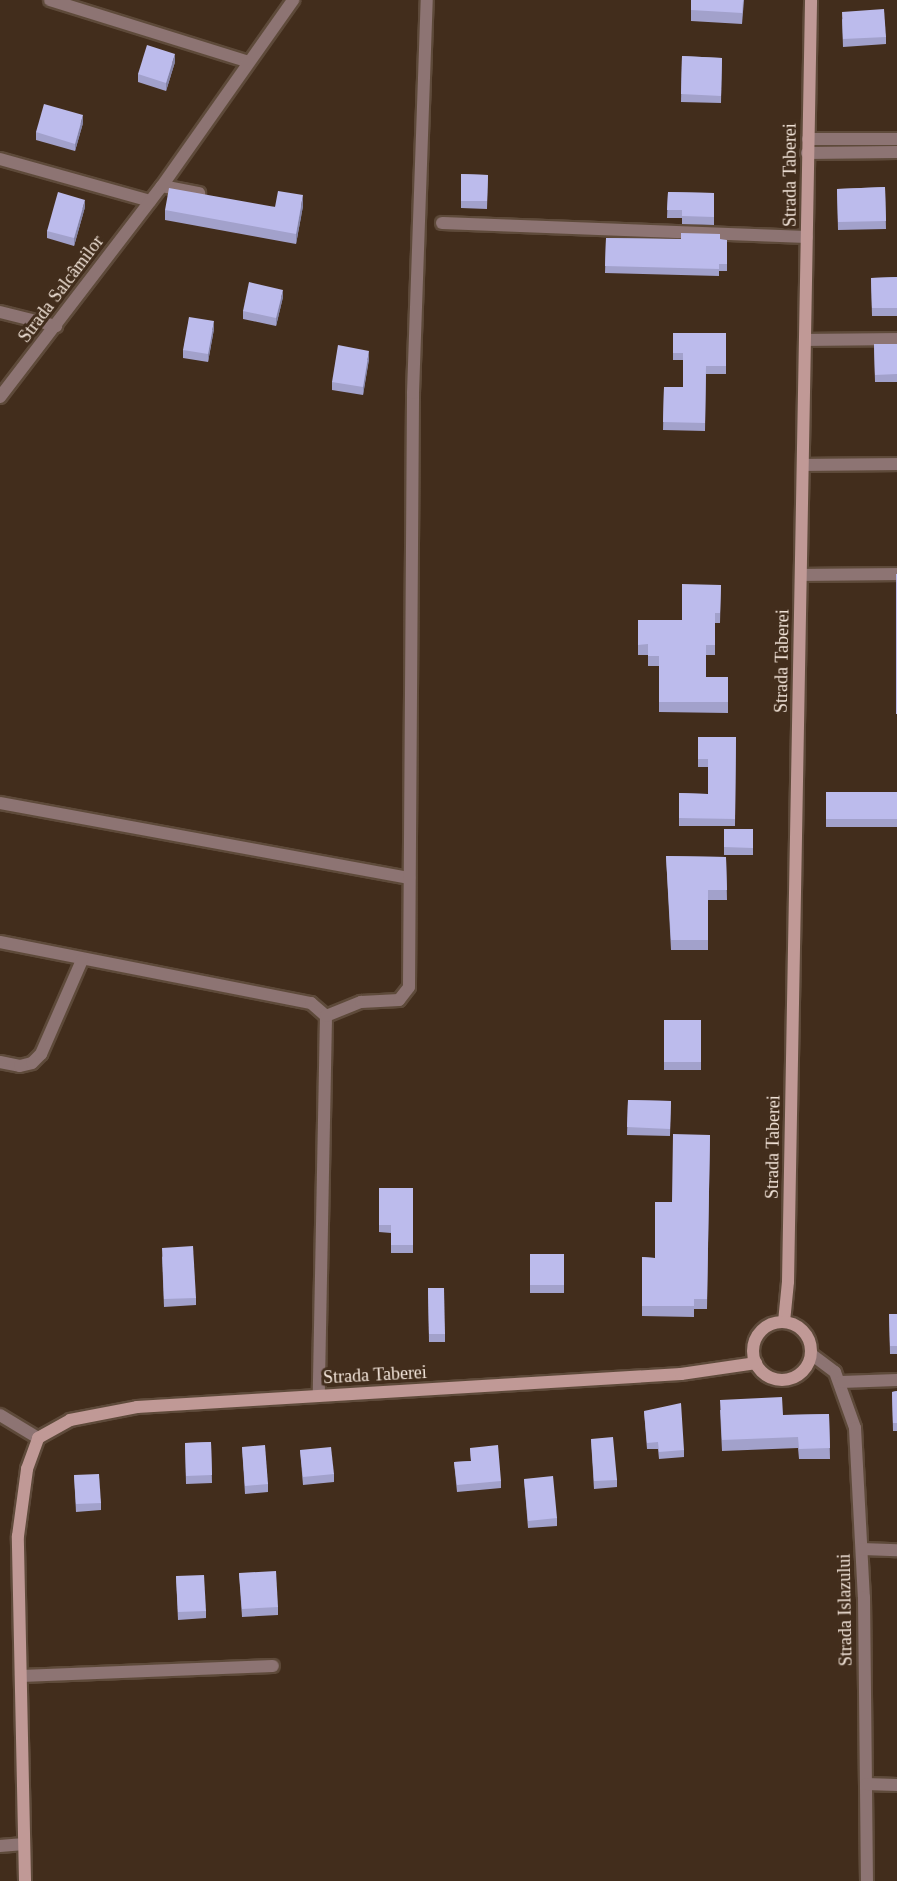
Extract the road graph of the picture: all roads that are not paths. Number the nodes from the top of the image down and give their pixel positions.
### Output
1 (50, 0) edge
2 (293, 0) edge
3 (427, 0) edge
4 (810, 0) edge
5 (249, 62) junction
6 (897, 139) edge
7 (808, 140) junction
8 (897, 152) edge
9 (807, 153) junction
10 (0, 159) edge
11 (162, 186) junction
12 (216, 197) edge
13 (150, 201) junction
14 (442, 223) dead end
15 (807, 237) junction
16 (0, 312) edge
17 (56, 326) junction
18 (897, 339) edge
19 (806, 340) junction
20 (0, 398) edge
21 (897, 464) edge
22 (803, 465) junction
23 (897, 574) edge
24 (802, 575) junction
25 (0, 803) edge
26 (409, 878) junction
27 (0, 942) edge
28 (82, 960) junction
29 (326, 1016) junction
30 (0, 1062) edge
31 (784, 1322) junction
32 (811, 1354) junction
33 (756, 1363) junction
34 (897, 1380) edge
35 (841, 1382) junction
36 (319, 1396) junction
37 (0, 1415) edge
38 (38, 1438) junction
39 (862, 1549) junction
40 (897, 1550) edge
41 (273, 1666) dead end
42 (21, 1676) junction
43 (866, 1784) junction
44 (897, 1785) edge
45 (24, 1844) junction
46 (0, 1846) edge
47 (25, 1881) edge
48 (867, 1881) edge

1 - 5 street
2 - 5 street, Strada Salcâmilor
3 - 26 street
4 - 7 street, Strada Taberei
5 - 11 street, Strada Salcâmilor
6 - 7 street
7 - 9 street, Strada Taberei
8 - 9 street
9 - 15 street, Strada Taberei
10 - 13 street
11 - 12 street
11 - 13 street, Strada Salcâmilor
13 - 17 street, Strada Salcâmilor
14 - 15 street
15 - 19 street, Strada Taberei
16 - 17 street
17 - 20 street, Strada Salcâmilor
18 - 19 street
19 - 22 street, Strada Taberei
21 - 22 street
22 - 24 street, Strada Taberei
23 - 24 street
24 - 31 street, Strada Taberei
25 - 26 street
26 - 29 street
27 - 28 street
28 - 29 street
28 - 30 street
29 - 36 street
31 - 32 street
31 - 33 street
32 - 33 street
32 - 35 street, Strada Islazului
33 - 36 street, Strada Taberei
34 - 35 street
35 - 39 street, Strada Islazului
36 - 38 street, Strada Taberei
37 - 38 street
38 - 42 street
39 - 40 street
39 - 43 street, Strada Islazului
41 - 42 street
42 - 45 street
43 - 44 street
43 - 48 street, Strada Islazului
45 - 46 street
45 - 47 street

